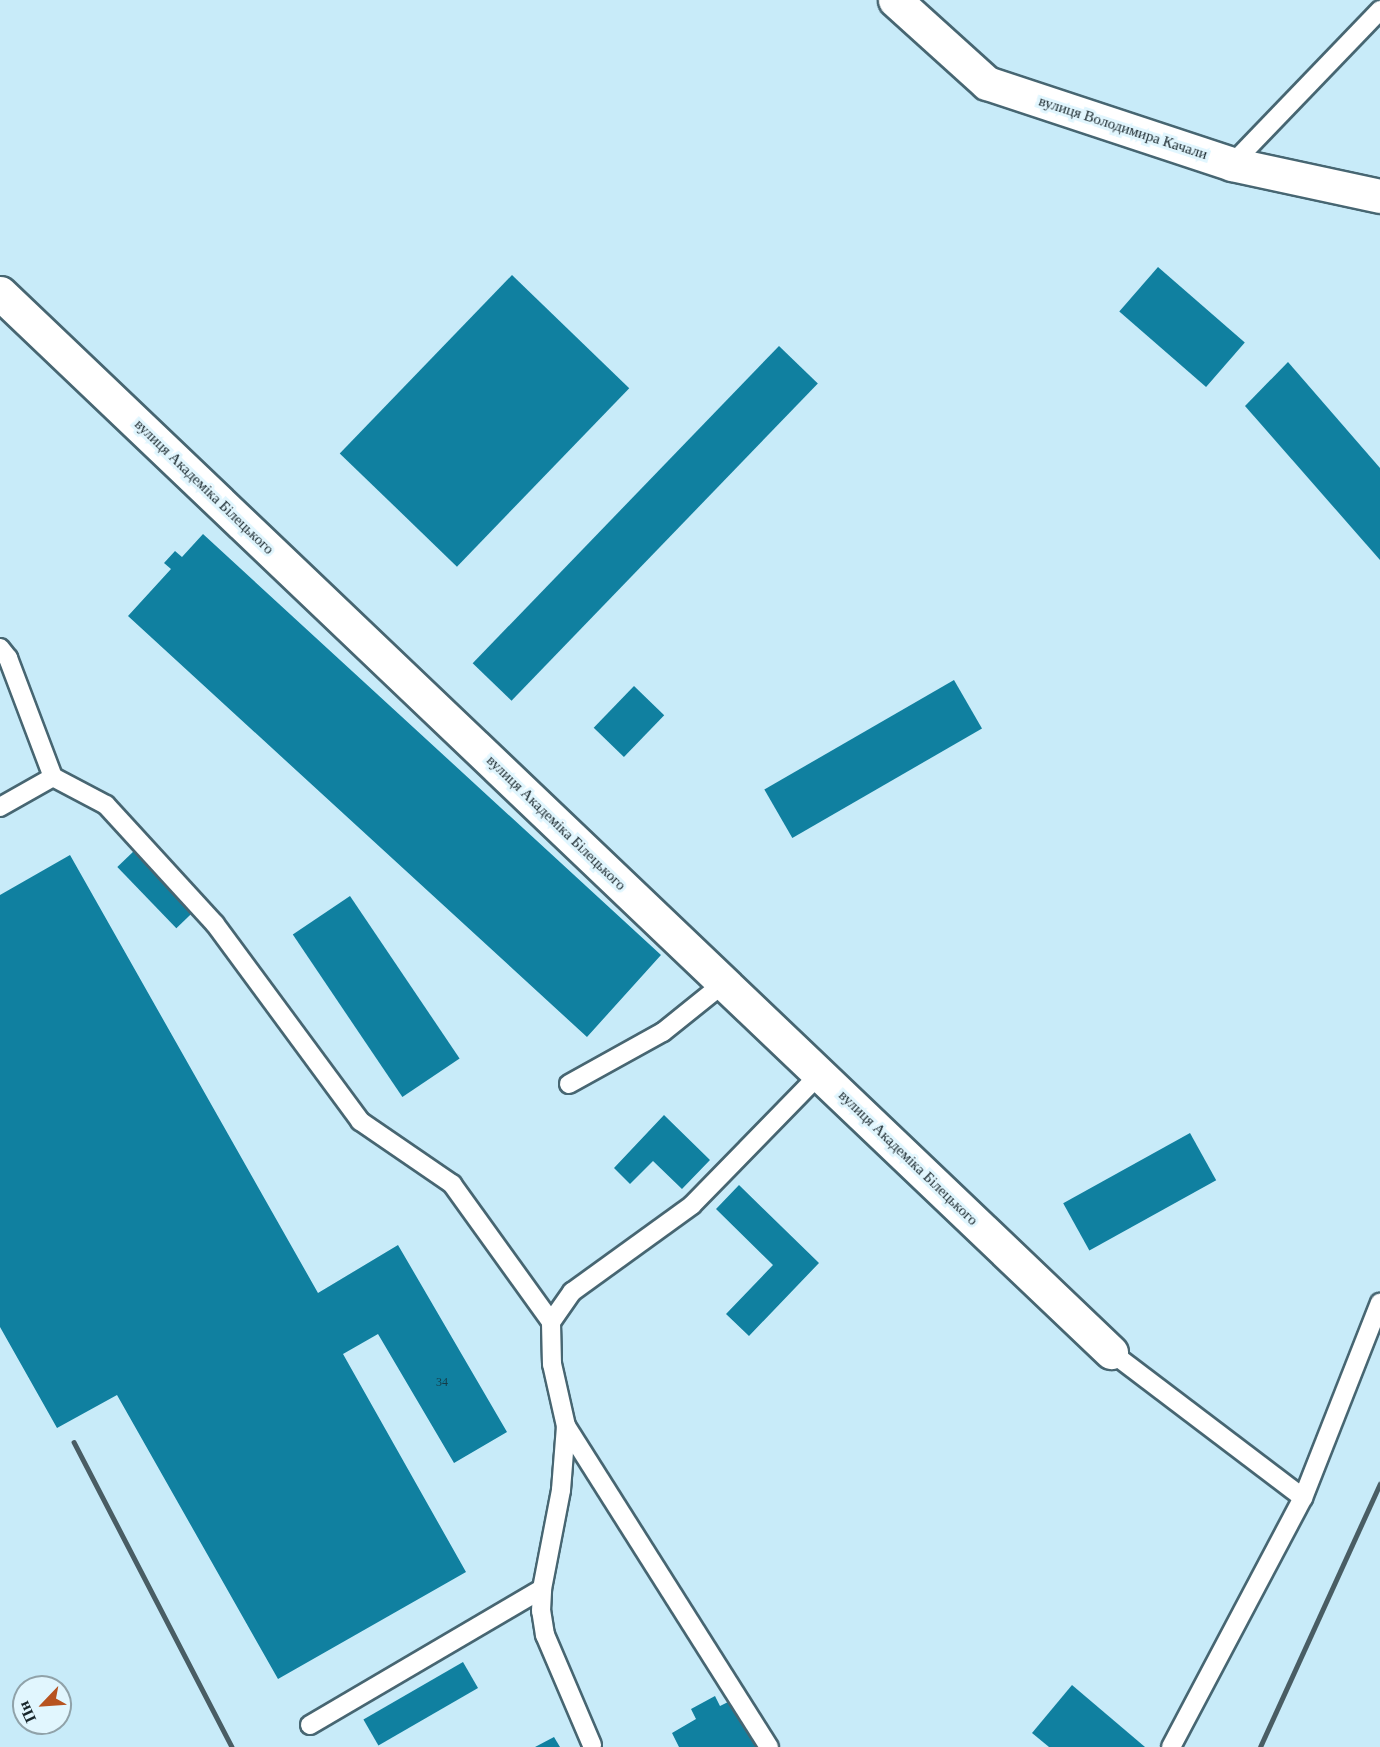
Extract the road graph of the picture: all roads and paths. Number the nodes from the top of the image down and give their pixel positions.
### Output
1 (895, 0) edge
2 (1380, 10) edge
3 (1232, 165) junction
4 (1380, 196) edge
5 (0, 293) edge
6 (0, 648) edge
7 (53, 777) junction
8 (0, 807) edge
9 (724, 983) junction
10 (820, 1074) junction
11 (569, 1084) dead end
12 (1380, 1303) edge
13 (551, 1322) junction
14 (1111, 1352) joint
15 (566, 1426) junction
16 (1303, 1498) junction
17 (542, 1589) junction
18 (310, 1725) dead end
19 (592, 1745) dead end
20 (769, 1747) edge
21 (1171, 1747) edge

1 - 3 street, вулиця Володимира Качали
2 - 3 lane
3 - 4 street, вулиця Володимира Качали
5 - 9 street, вулиця Академіка Білецького
6 - 7 lane
7 - 8 lane
7 - 13 lane
9 - 10 street, вулиця Академіка Білецького
9 - 11 lane
10 - 13 lane
10 - 14 street, вулиця Академіка Білецького
12 - 16 lane
13 - 15 lane
14 - 16 lane
15 - 17 lane
15 - 20 lane
16 - 21 lane
17 - 18 lane
17 - 19 lane

